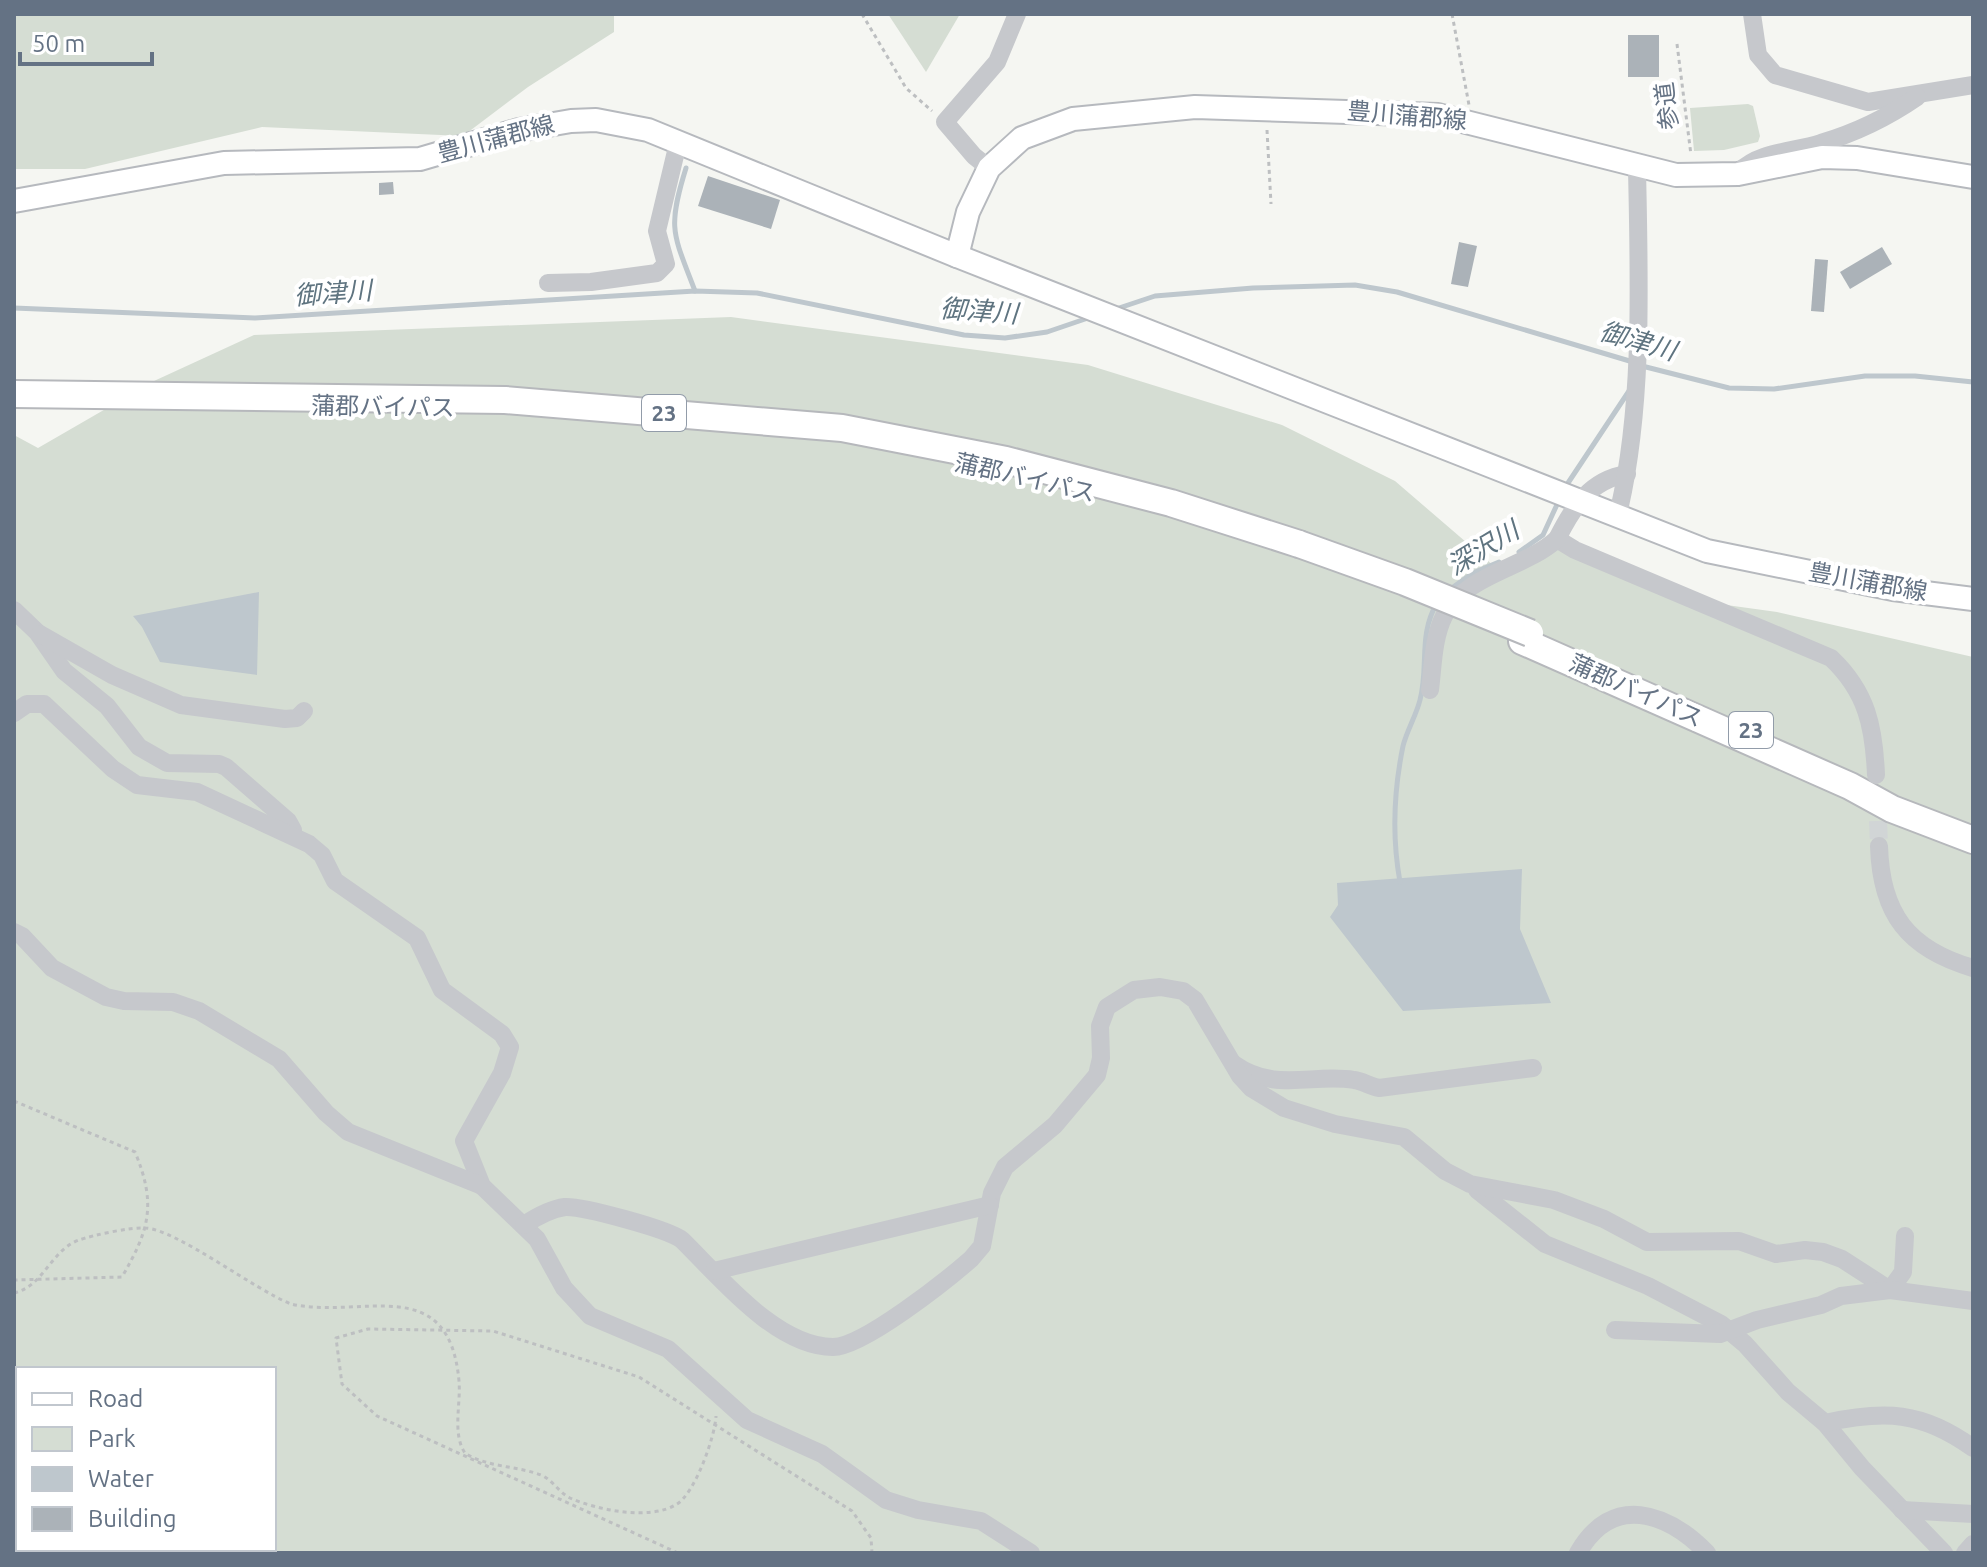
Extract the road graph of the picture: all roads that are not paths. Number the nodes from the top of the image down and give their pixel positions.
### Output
1 (1017, 14) edge
2 (1752, 14) edge
3 (1973, 85) edge
4 (1919, 95) junction
5 (678, 143) junction
6 (1637, 167) junction
7 (989, 168) junction
8 (1738, 174) junction
9 (1973, 177) edge
10 (14, 201) edge
11 (957, 256) junction
12 (548, 283) dead end
13 (14, 394) edge
14 (14, 403) edge
15 (1627, 474) junction
16 (1619, 510) dead end
17 (1557, 539) junction
18 (1297, 549) junction
19 (1973, 599) edge
20 (14, 610) edge
21 (37, 632) junction
22 (1430, 690) dead end
23 (304, 711) dead end
24 (14, 713) edge
25 (1876, 775) tunnel mouth
26 (1967, 835) edge
27 (296, 836) junction
28 (1879, 846) tunnel mouth
29 (14, 932) edge
30 (1973, 968) edge
31 (1230, 1060) junction
32 (1533, 1068) dead end
33 (1470, 1184) junction
34 (482, 1186) junction
35 (990, 1205) junction
36 (524, 1225) junction
37 (1905, 1236) dead end
38 (714, 1271) junction
39 (1890, 1290) junction
40 (1973, 1301) edge
41 (1615, 1330) dead end
42 (1730, 1332) junction
43 (1825, 1423) junction
44 (1973, 1448) edge
45 (1902, 1510) junction
46 (1973, 1514) edge
47 (1973, 1544) edge
48 (1031, 1553) edge
49 (1578, 1553) edge
50 (1707, 1553) edge
51 (1944, 1553) edge
52 (1965, 1553) edge

1 - 7 street
2 - 4 street
3 - 4 street
4 - 8 street
5 - 10 main road, 豊川蒲郡線
5 - 11 main road, 豊川蒲郡線
5 - 12 street
6 - 7 main road, 豊川蒲郡線
6 - 8 main road, 豊川蒲郡線
6 - 15 street
7 - 11 main road, 豊川蒲郡線
8 - 9 main road, 豊川蒲郡線
11 - 19 main road, 豊川蒲郡線
13 - 18 highway, 蒲郡バイパス / 23
14 - 18 highway, 蒲郡バイパス / 23
15 - 16 street
15 - 17 street
17 - 22 street
17 - 25 street
18 - 26 highway, 蒲郡バイパス / 23
20 - 21 street
21 - 23 street
21 - 27 street
24 - 27 street
27 - 34 street
28 - 30 street
29 - 34 street
31 - 32 street
31 - 33 street
31 - 35 street
33 - 39 street
33 - 42 street
34 - 36 street
35 - 38 street
35 - 38 street
36 - 38 street
36 - 48 street
37 - 39 street
39 - 40 street
39 - 42 street
41 - 42 street
42 - 43 street
43 - 44 street
43 - 45 street
45 - 46 street
45 - 51 street
47 - 52 street
49 - 50 street

